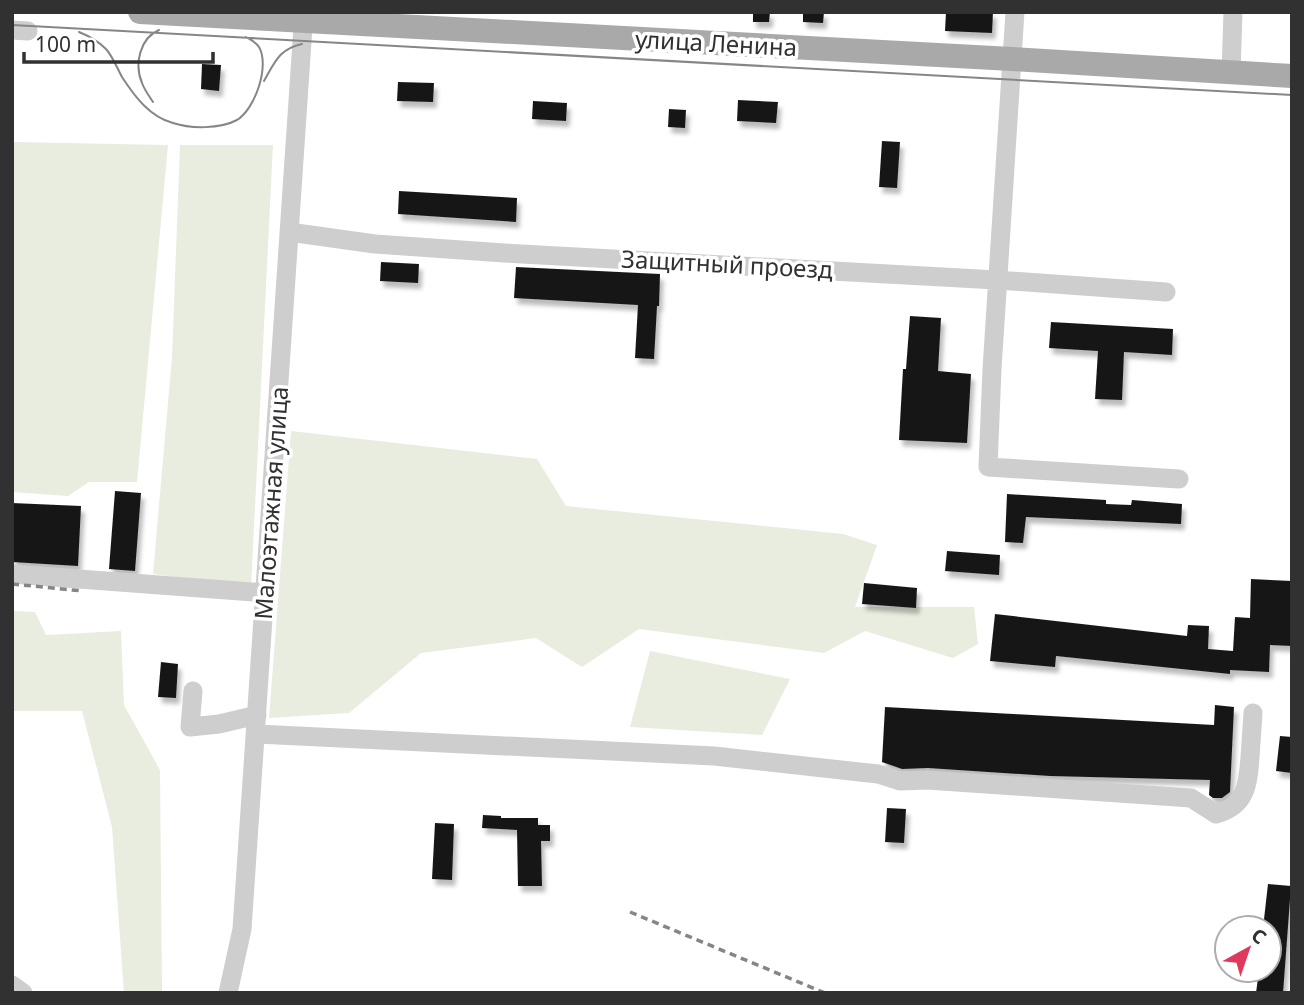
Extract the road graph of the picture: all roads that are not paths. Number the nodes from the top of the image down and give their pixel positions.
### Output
1 (1015, 12) edge
2 (1233, 12) edge
3 (155, 13) edge
4 (304, 17) edge
5 (1012, 59) junction
6 (1231, 73) junction
7 (1292, 76) edge
8 (289, 232) junction
9 (997, 280) junction
10 (1166, 292) dead end
11 (1179, 478) dead end
12 (12, 574) edge
13 (266, 593) junction
14 (193, 691) dead end
15 (1253, 713) dead end
16 (257, 724) junction
17 (12, 985) edge
18 (23, 993) edge
19 (228, 993) edge

1 - 5 street
2 - 6 street
3 - 4 main road, улица Ленина
4 - 5 main road, улица Ленина
4 - 8 street, Малоэтажная улица
5 - 6 main road, улица Ленина
5 - 9 street
6 - 7 main road, улица Ленина
8 - 9 street, Защитный проезд
8 - 13 street, Малоэтажная улица
9 - 10 street, Защитный проезд
9 - 11 street
12 - 13 street
13 - 16 street, Малоэтажная улица
14 - 16 street
15 - 16 street
16 - 19 street, Малоэтажная улица
17 - 18 street

